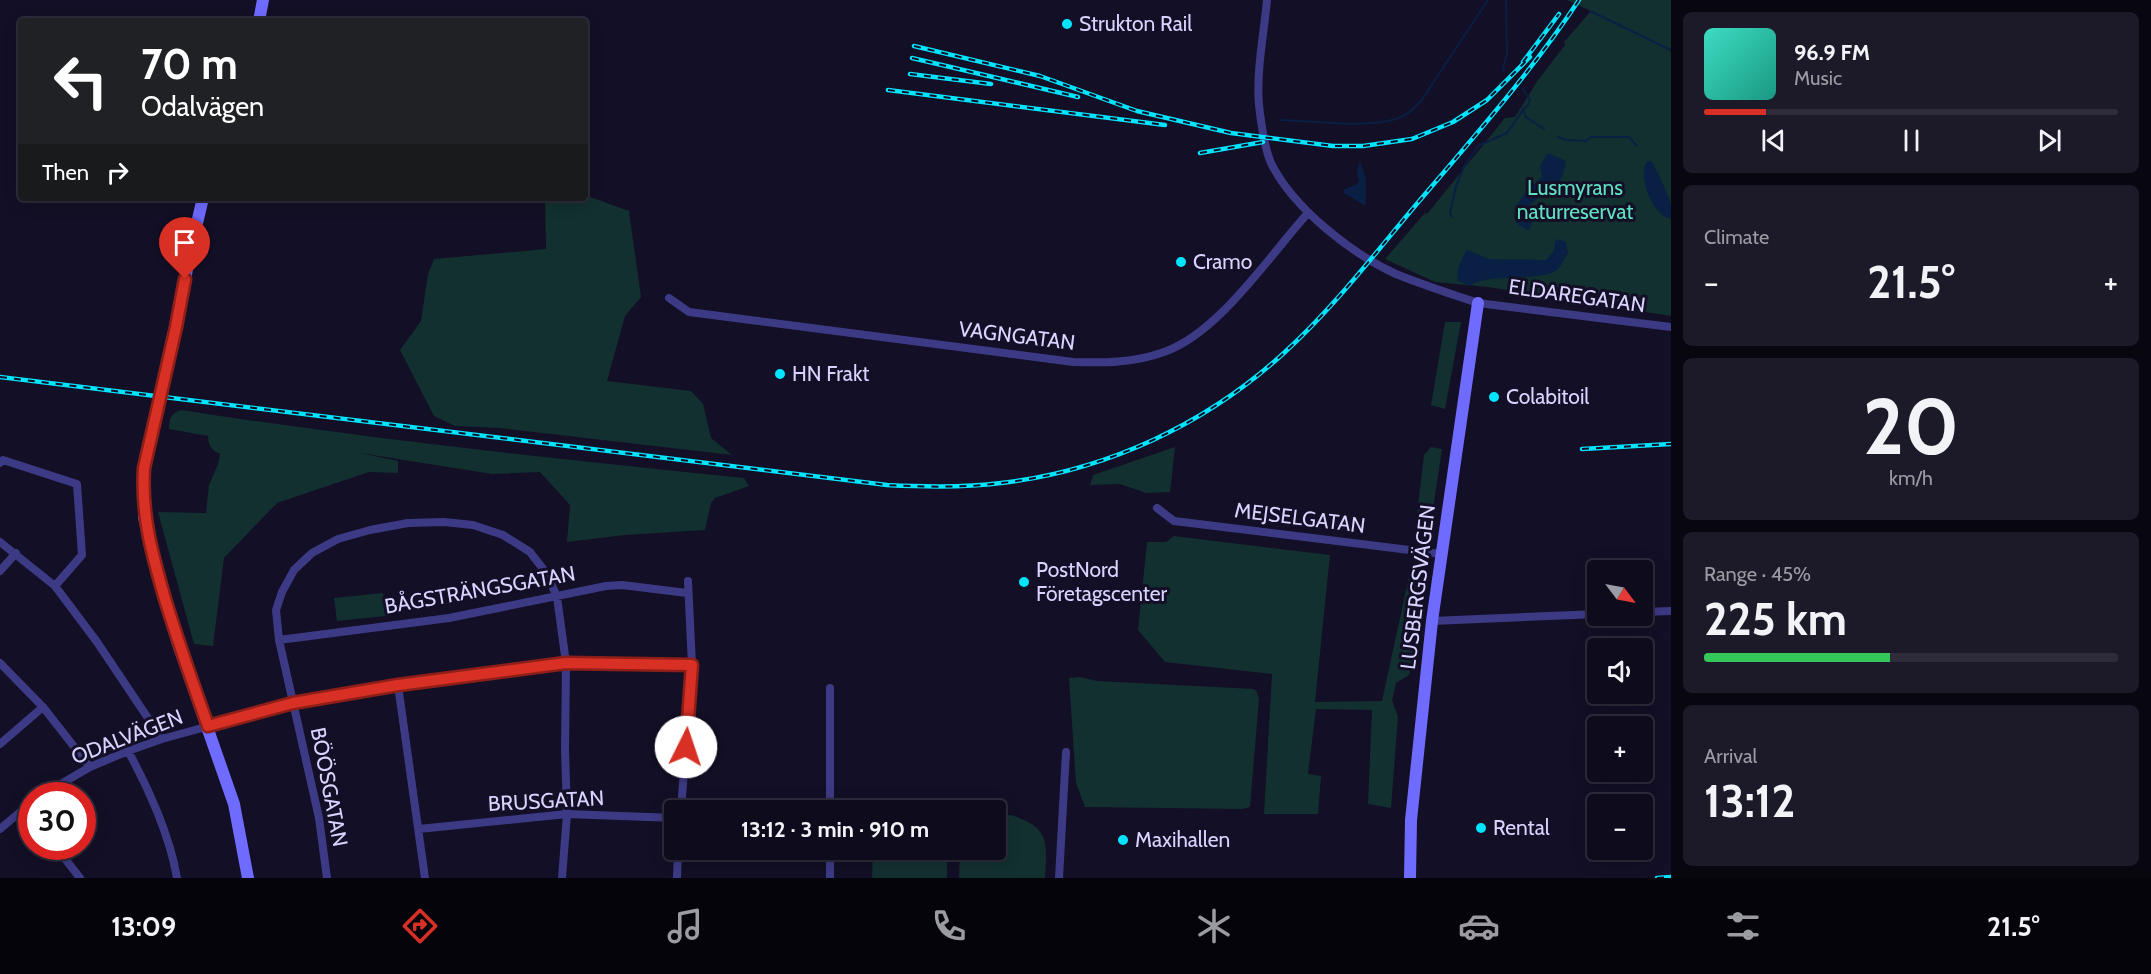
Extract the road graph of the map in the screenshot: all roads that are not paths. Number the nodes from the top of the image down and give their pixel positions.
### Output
1 (263, 0) edge
2 (1267, 0) edge
3 (260, 18) edge
4 (202, 201) edge
5 (1308, 213) junction
6 (669, 298) dead end
7 (1478, 303) junction
8 (1671, 327) edge
9 (0, 464) edge
10 (1158, 508) dead end
11 (0, 542) edge
12 (16, 553) junction
13 (1442, 554) junction
14 (0, 571) edge
15 (688, 581) dead end
16 (55, 586) junction
17 (687, 592) junction
18 (557, 597) junction
19 (1671, 611) edge
20 (1653, 612) edge
21 (1587, 614) edge
22 (1432, 621) junction
23 (279, 640) junction
24 (0, 663) edge
25 (566, 663) junction
26 (692, 665) junction
27 (398, 685) junction
28 (830, 688) dead end
29 (293, 703) junction
30 (42, 707) junction
31 (208, 726) junction
32 (162, 739) junction
33 (0, 744) edge
34 (128, 750) junction
35 (1066, 752) dead end
36 (90, 766) junction
37 (64, 782) edge
38 (682, 800) edge
39 (830, 800) edge
40 (18, 813) edge
41 (567, 814) junction
42 (664, 818) edge
43 (0, 829) edge
44 (419, 829) junction
45 (66, 860) edge
46 (678, 860) edge
47 (830, 860) edge
48 (80, 878) edge
49 (177, 878) edge
50 (248, 878) edge
51 (327, 878) edge
52 (425, 878) edge
53 (562, 878) edge
54 (677, 878) edge
55 (830, 878) edge
56 (1059, 878) edge
57 (1410, 878) edge

1 - 3 street
2 - 5 street, ELDAREGATAN
4 - 31 street
5 - 6 street, VAGNGATAN
5 - 7 street, ELDAREGATAN
7 - 8 street, ELDAREGATAN
7 - 13 street, LUSBERGSVÄGEN
9 - 16 street
10 - 13 street, MEJSELGATAN
11 - 12 street
12 - 14 street
12 - 16 street
13 - 22 street, LUSBERGSVÄGEN
15 - 17 street
16 - 32 street
17 - 18 street, BÅGSTRÄNGSGATAN
17 - 26 street
18 - 23 street, BÅGSTRÄNGSGATAN
18 - 23 street, BÖÖSGATAN
18 - 25 street, BÖÖSGATAN
19 - 20 street
21 - 22 street
22 - 57 street, LUSBERGSVÄGEN
23 - 29 street, BÖÖSGATAN
24 - 30 street
25 - 26 street, ODALVÄGEN
25 - 27 street, ODALVÄGEN
25 - 41 street, BÖÖSGATAN
26 - 38 street
27 - 29 street, ODALVÄGEN
27 - 44 street
28 - 39 street
29 - 31 street, ODALVÄGEN
29 - 51 street, BÖÖSGATAN
30 - 33 street
30 - 36 street
31 - 32 street, ODALVÄGEN
31 - 50 street
32 - 34 street, ODALVÄGEN
34 - 36 street, ODALVÄGEN
34 - 49 street
35 - 56 street
36 - 37 street, ODALVÄGEN
40 - 43 street
41 - 42 street, BRUSGATAN
41 - 44 street, BRUSGATAN
41 - 53 street, BÖÖSGATAN
44 - 52 street
45 - 48 street
46 - 54 street
47 - 55 street

